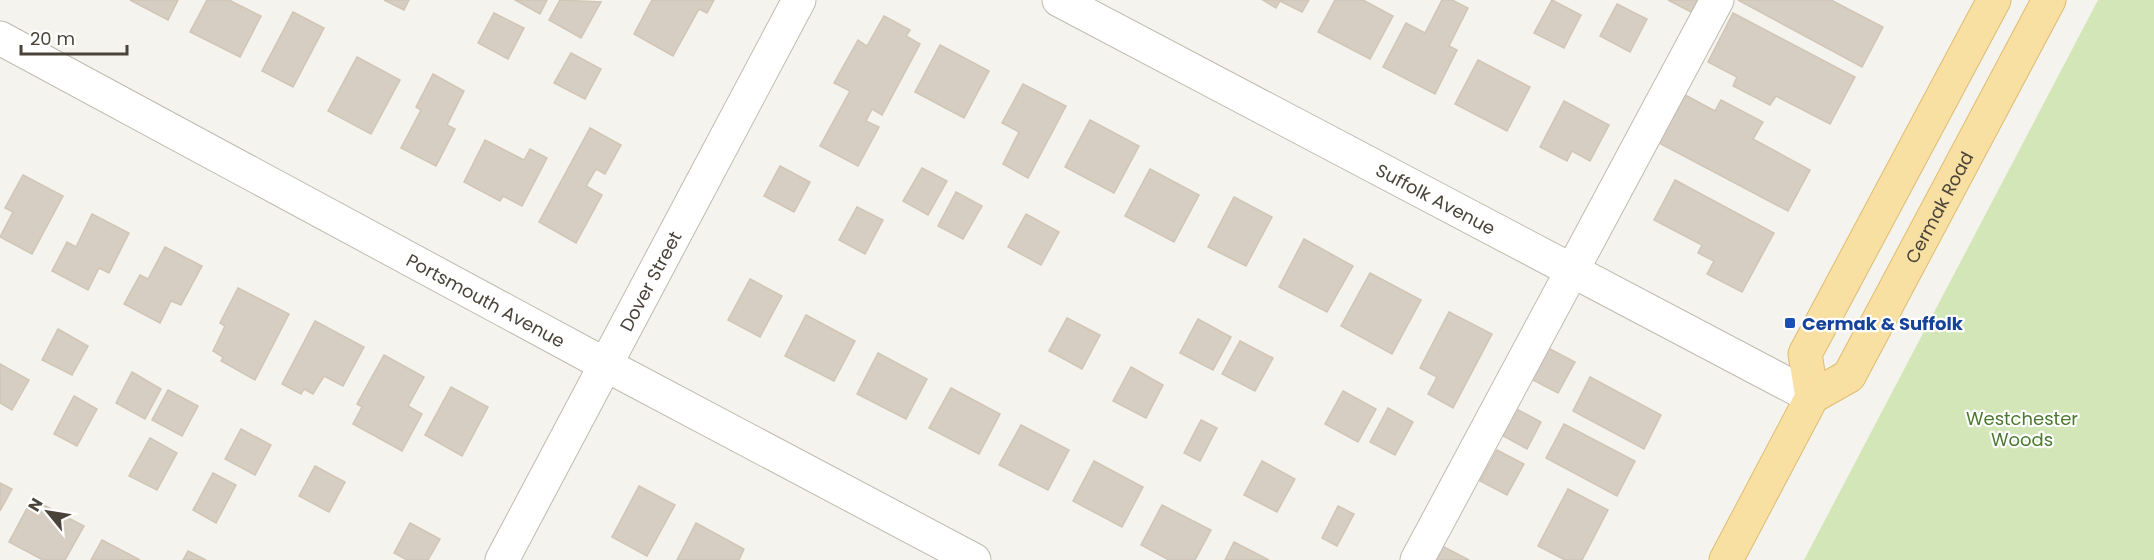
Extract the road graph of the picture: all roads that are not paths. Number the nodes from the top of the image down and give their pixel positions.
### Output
1 (799, 0) edge
2 (1059, 0) edge
3 (1717, 0) edge
4 (1994, 0) edge
5 (2049, 0) edge
6 (0, 38) edge
7 (1572, 270) junction
8 (606, 365) junction
9 (1812, 397) junction
10 (502, 560) edge
11 (974, 560) edge
12 (1417, 560) edge
13 (1726, 560) edge

1 - 8 street, Dover Street
2 - 7 street, Suffolk Avenue
3 - 7 street
4 - 9 main road
5 - 9 main road, Cermak Road
6 - 8 street, Portsmouth Avenue
7 - 9 street, Suffolk Avenue
7 - 12 street
8 - 10 street, Dover Street
8 - 11 street, Portsmouth Avenue
9 - 13 main road

